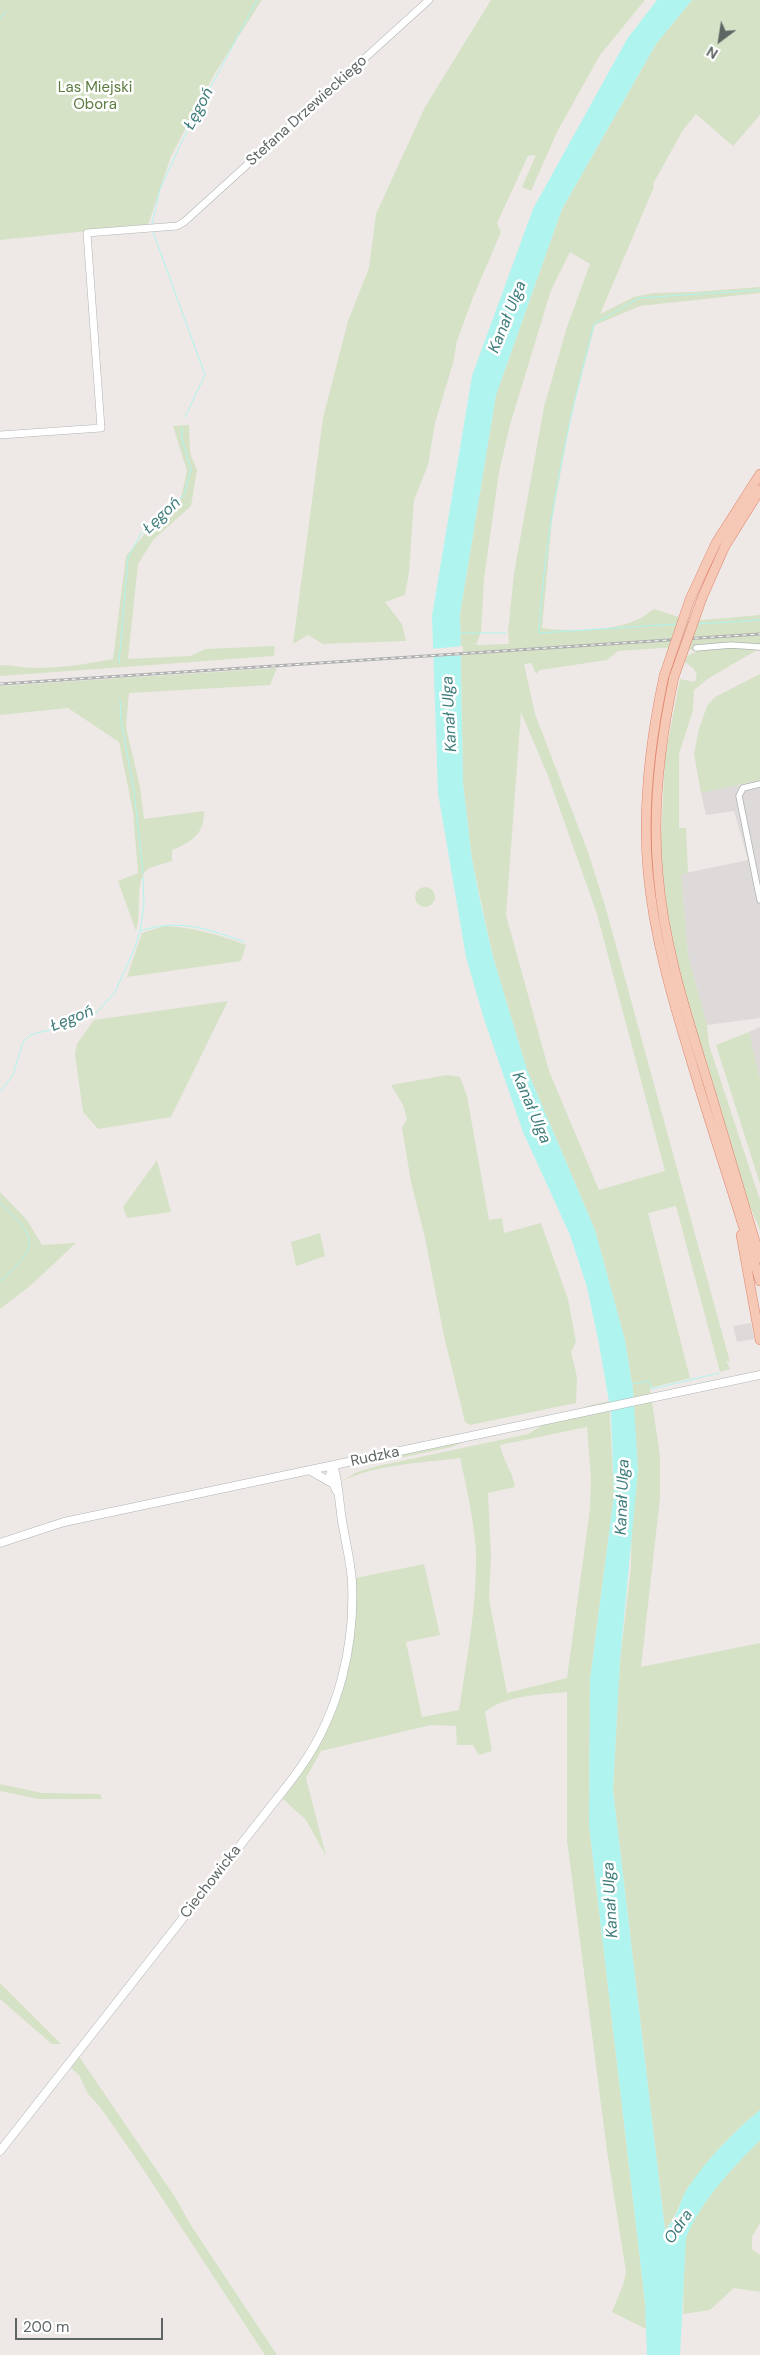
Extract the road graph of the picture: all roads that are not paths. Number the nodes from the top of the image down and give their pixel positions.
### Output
1 (429, 0) edge
2 (0, 435) edge
3 (760, 474) edge
4 (760, 490) edge
5 (760, 647) edge
6 (696, 648) dead end
7 (760, 784) edge
8 (760, 900) edge
9 (746, 1205) junction
10 (736, 1208) junction
11 (760, 1238) edge
12 (760, 1258) edge
13 (760, 1281) edge
14 (760, 1340) edge
15 (757, 1374) edge
16 (351, 1462) junction
17 (333, 1466) junction
18 (311, 1471) junction
19 (335, 1481) junction
20 (0, 1543) edge
21 (0, 2151) edge

1 - 2 street, Stefana Drzewieckiego
3 - 10 main road, bridge
4 - 9 main road, bridge
5 - 6 street
7 - 8 street
9 - 11 main road
9 - 12 main road
10 - 13 main road
10 - 14 main road
15 - 16 main road, Rudzka
16 - 17 main road, Rudzka
16 - 19 main road
17 - 18 main road, Rudzka
17 - 19 main road
18 - 19 main road
18 - 20 main road, Rudzka
19 - 21 main road, Ciechowicka

